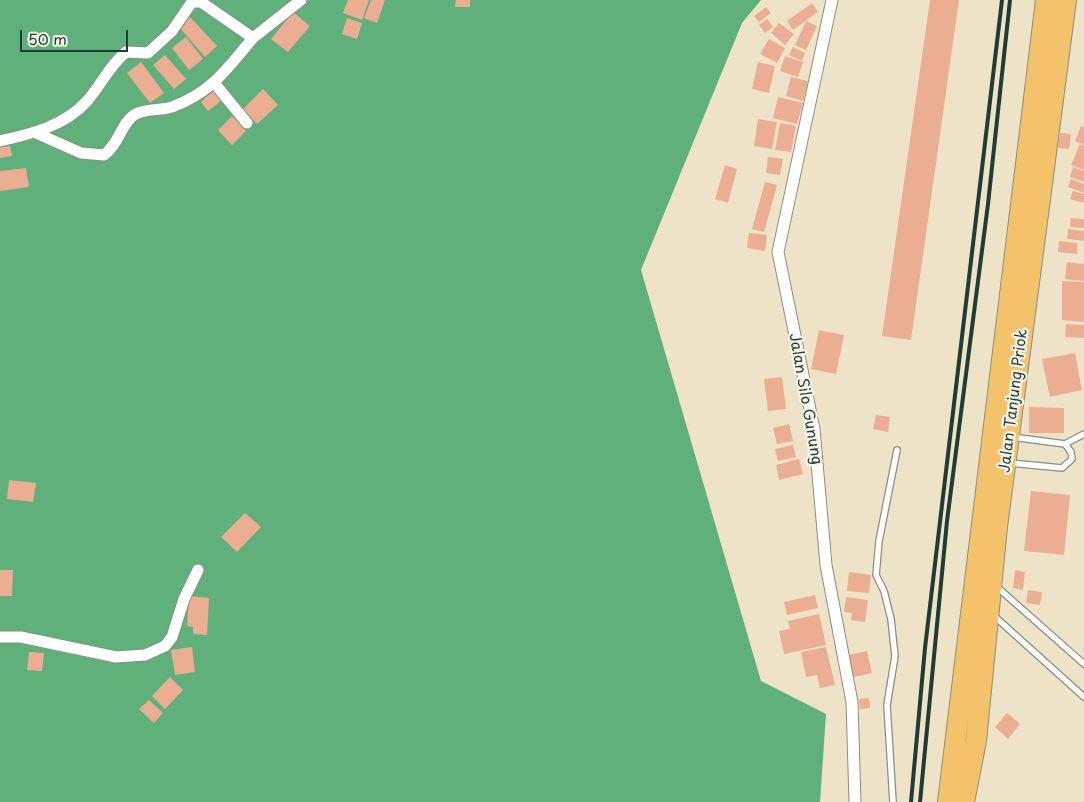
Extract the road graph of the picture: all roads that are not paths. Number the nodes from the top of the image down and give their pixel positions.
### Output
1 (301, 0) edge
2 (832, 0) edge
3 (1046, 0) edge
4 (1066, 0) edge
5 (253, 38) junction
6 (215, 84) junction
7 (247, 123) dead end
8 (36, 134) junction
9 (0, 141) edge
10 (1084, 434) edge
11 (1001, 436) junction
12 (1065, 444) junction
13 (897, 450) dead end
14 (998, 461) junction
15 (198, 570) dead end
16 (991, 583) junction
17 (988, 610) junction
18 (0, 637) edge
19 (1084, 664) edge
20 (1084, 697) edge
21 (855, 802) edge
22 (893, 802) edge
23 (948, 802) edge
24 (964, 802) edge

1 - 5 street
2 - 21 street, Jalan Silo Gunung
3 - 11 highway, Jalan Tanjung Priok
4 - 11 highway, Jalan Tanjung Priok
5 - 6 street
5 - 8 street
6 - 7 street
6 - 8 street
8 - 9 street
10 - 12 lane
11 - 12 lane
11 - 14 highway, Jalan Tanjung Priok
12 - 14 lane
13 - 22 lane
14 - 16 highway, Jalan Tanjung Priok
14 - 23 highway, Jalan Tanjung Priok
15 - 18 street
16 - 17 highway, Jalan Tanjung Priok
16 - 19 lane
17 - 20 lane
17 - 24 highway, Jalan Tanjung Priok

